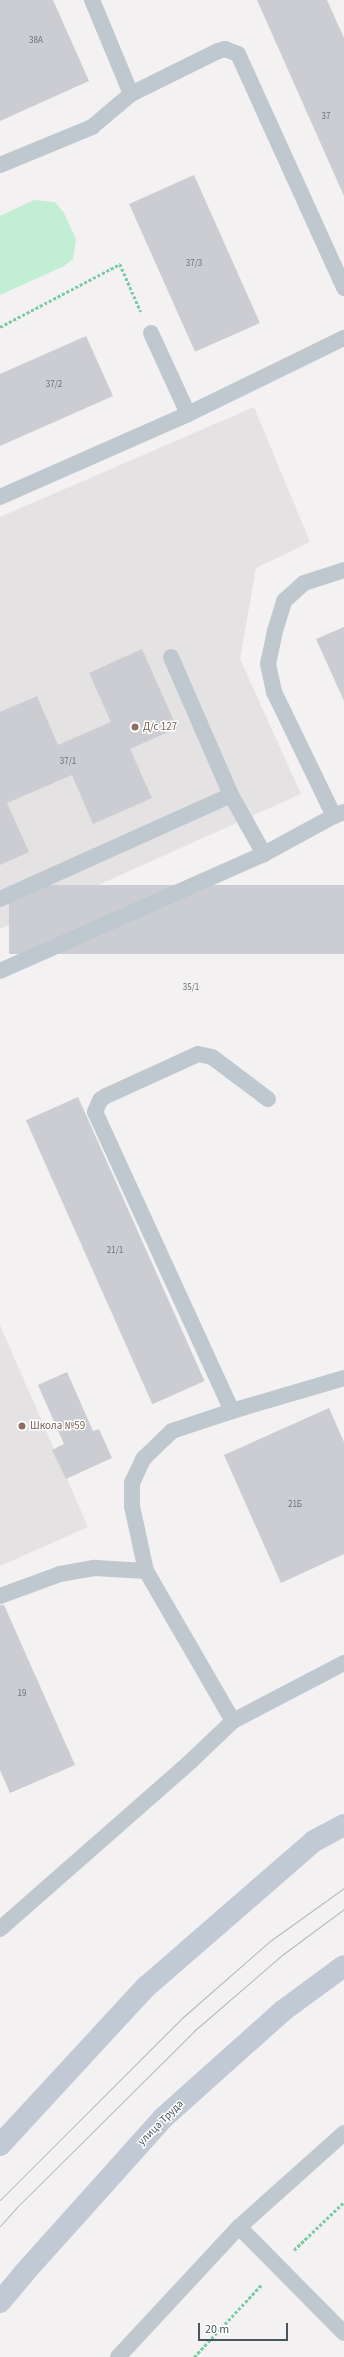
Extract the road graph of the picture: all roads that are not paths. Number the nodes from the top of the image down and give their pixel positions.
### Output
1 (92, 0) edge
2 (130, 94) junction
3 (0, 165) edge
4 (340, 267) edge
5 (344, 288) edge
6 (151, 334) road end
7 (344, 338) edge
8 (188, 414) junction
9 (0, 497) edge
10 (344, 570) edge
11 (171, 657) dead end
12 (231, 795) junction
13 (339, 814) edge
14 (264, 854) junction
15 (0, 899) edge
16 (0, 972) edge
17 (268, 1099) dead end
18 (344, 1378) edge
19 (232, 1411) junction
20 (146, 1571) junction
21 (0, 1596) edge
22 (344, 1663) edge
23 (233, 1721) junction
24 (344, 1826) edge
25 (1, 1926) edge
26 (344, 1966) edge
27 (344, 2134) edge
28 (0, 2146) edge
29 (240, 2227) junction
30 (0, 2302) edge
31 (344, 2334) edge
32 (118, 2357) edge

1 - 2 lane
2 - 3 lane
2 - 4 lane
4 - 5 lane
6 - 8 lane
7 - 8 lane
8 - 9 lane
10 - 13 lane
11 - 12 lane
12 - 14 lane
12 - 15 lane
13 - 14 lane
14 - 16 lane
17 - 19 lane
18 - 19 lane
19 - 20 lane
20 - 21 lane
20 - 23 lane
22 - 23 lane
23 - 25 lane
24 - 28 main road
26 - 30 main road, улица Труда
27 - 29 lane
29 - 31 lane
29 - 32 lane

